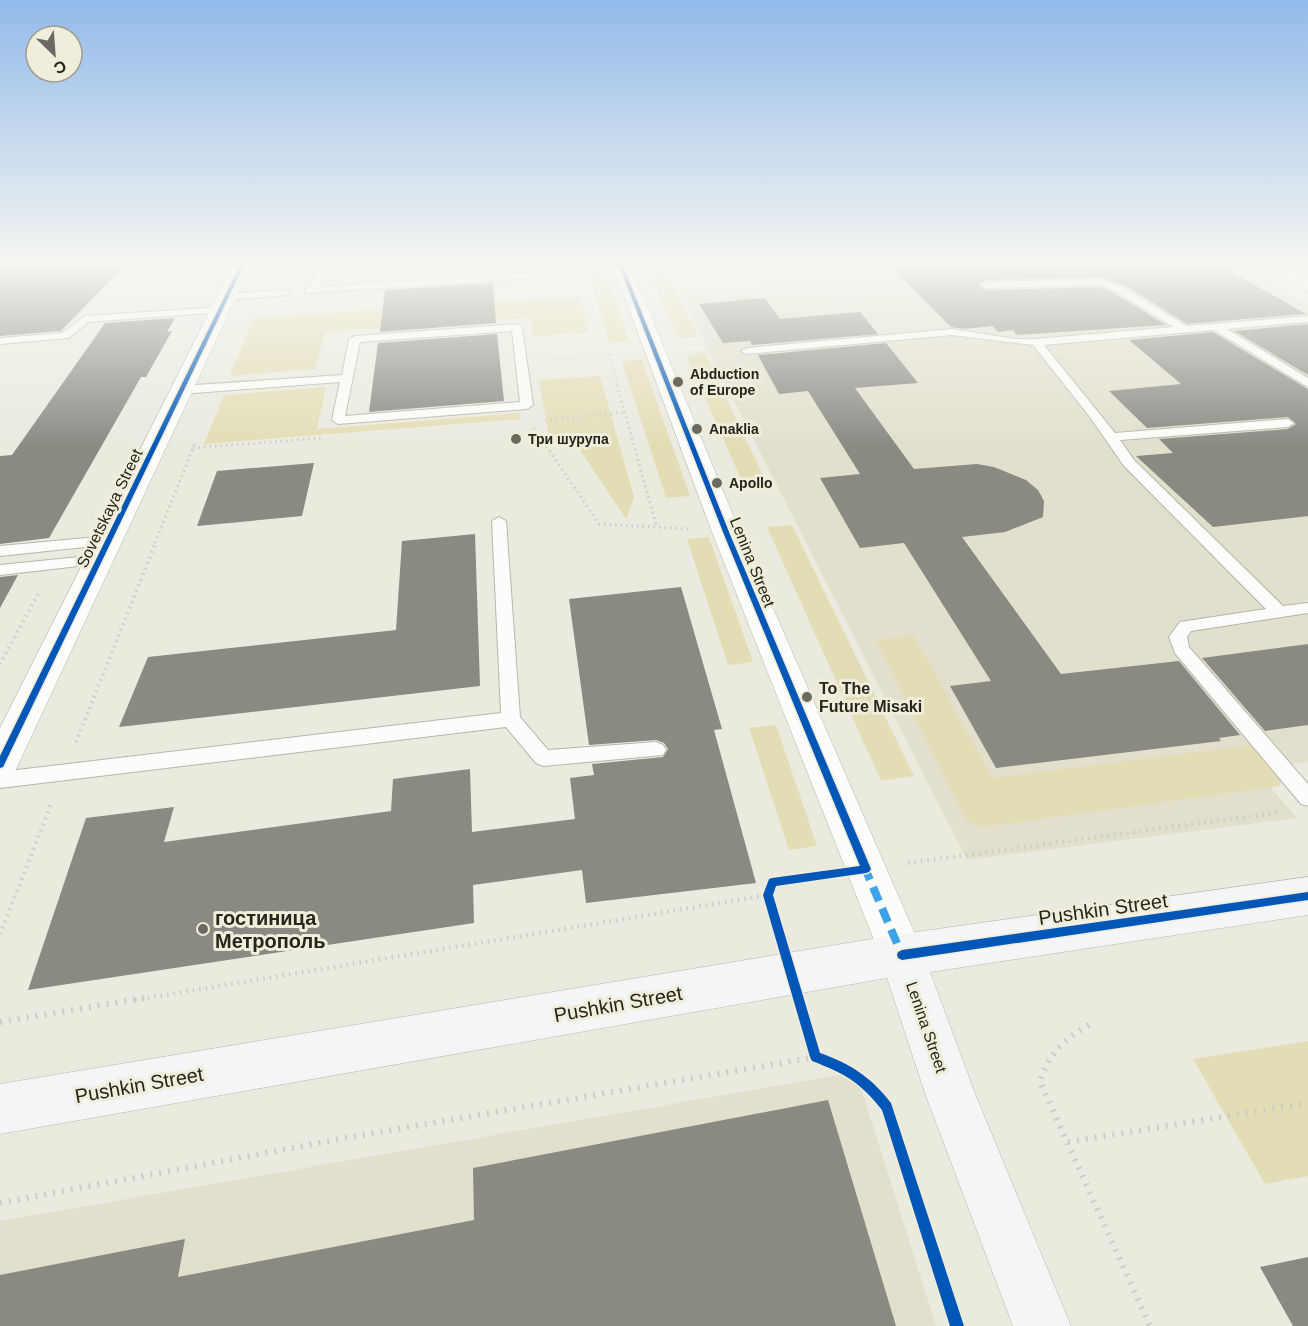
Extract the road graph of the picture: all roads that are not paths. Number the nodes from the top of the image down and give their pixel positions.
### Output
1 (78, 325) edge
2 (212, 325) edge
3 (644, 325) edge
4 (1176, 325) edge
5 (1249, 325) edge
6 (1218, 328) junction
7 (1186, 331) junction
8 (0, 341) edge
9 (1036, 342) junction
10 (747, 351) road end
11 (346, 378) junction
12 (1308, 383) edge
13 (181, 390) junction
14 (1288, 423) dead end
15 (1109, 437) junction
16 (499, 521) dead end
17 (104, 550) junction
18 (0, 551) edge
19 (0, 570) edge
20 (1308, 608) edge
21 (1279, 612) junction
22 (511, 718) junction
23 (656, 750) dead end
24 (0, 765) edge
25 (0, 780) edge
26 (1308, 798) edge
27 (1308, 896) edge
28 (902, 955) junction
29 (0, 1109) edge
30 (1042, 1326) edge

1 - 8 lane
2 - 13 street, Sovetskaya Street
3 - 28 street, Lenina Street
4 - 7 lane
5 - 6 lane
6 - 7 lane
6 - 12 lane
7 - 9 lane
9 - 10 lane
9 - 15 lane
11 - 11 lane
11 - 13 lane
13 - 17 street, Sovetskaya Street
14 - 15 lane
15 - 21 lane
16 - 22 lane
17 - 18 lane
17 - 19 lane
17 - 24 street, Sovetskaya Street
20 - 21 lane
21 - 26 lane
22 - 23 lane
22 - 25 lane
27 - 28 main road, Pushkin Street
28 - 29 main road, Pushkin Street
28 - 30 main road, Lenina Street

